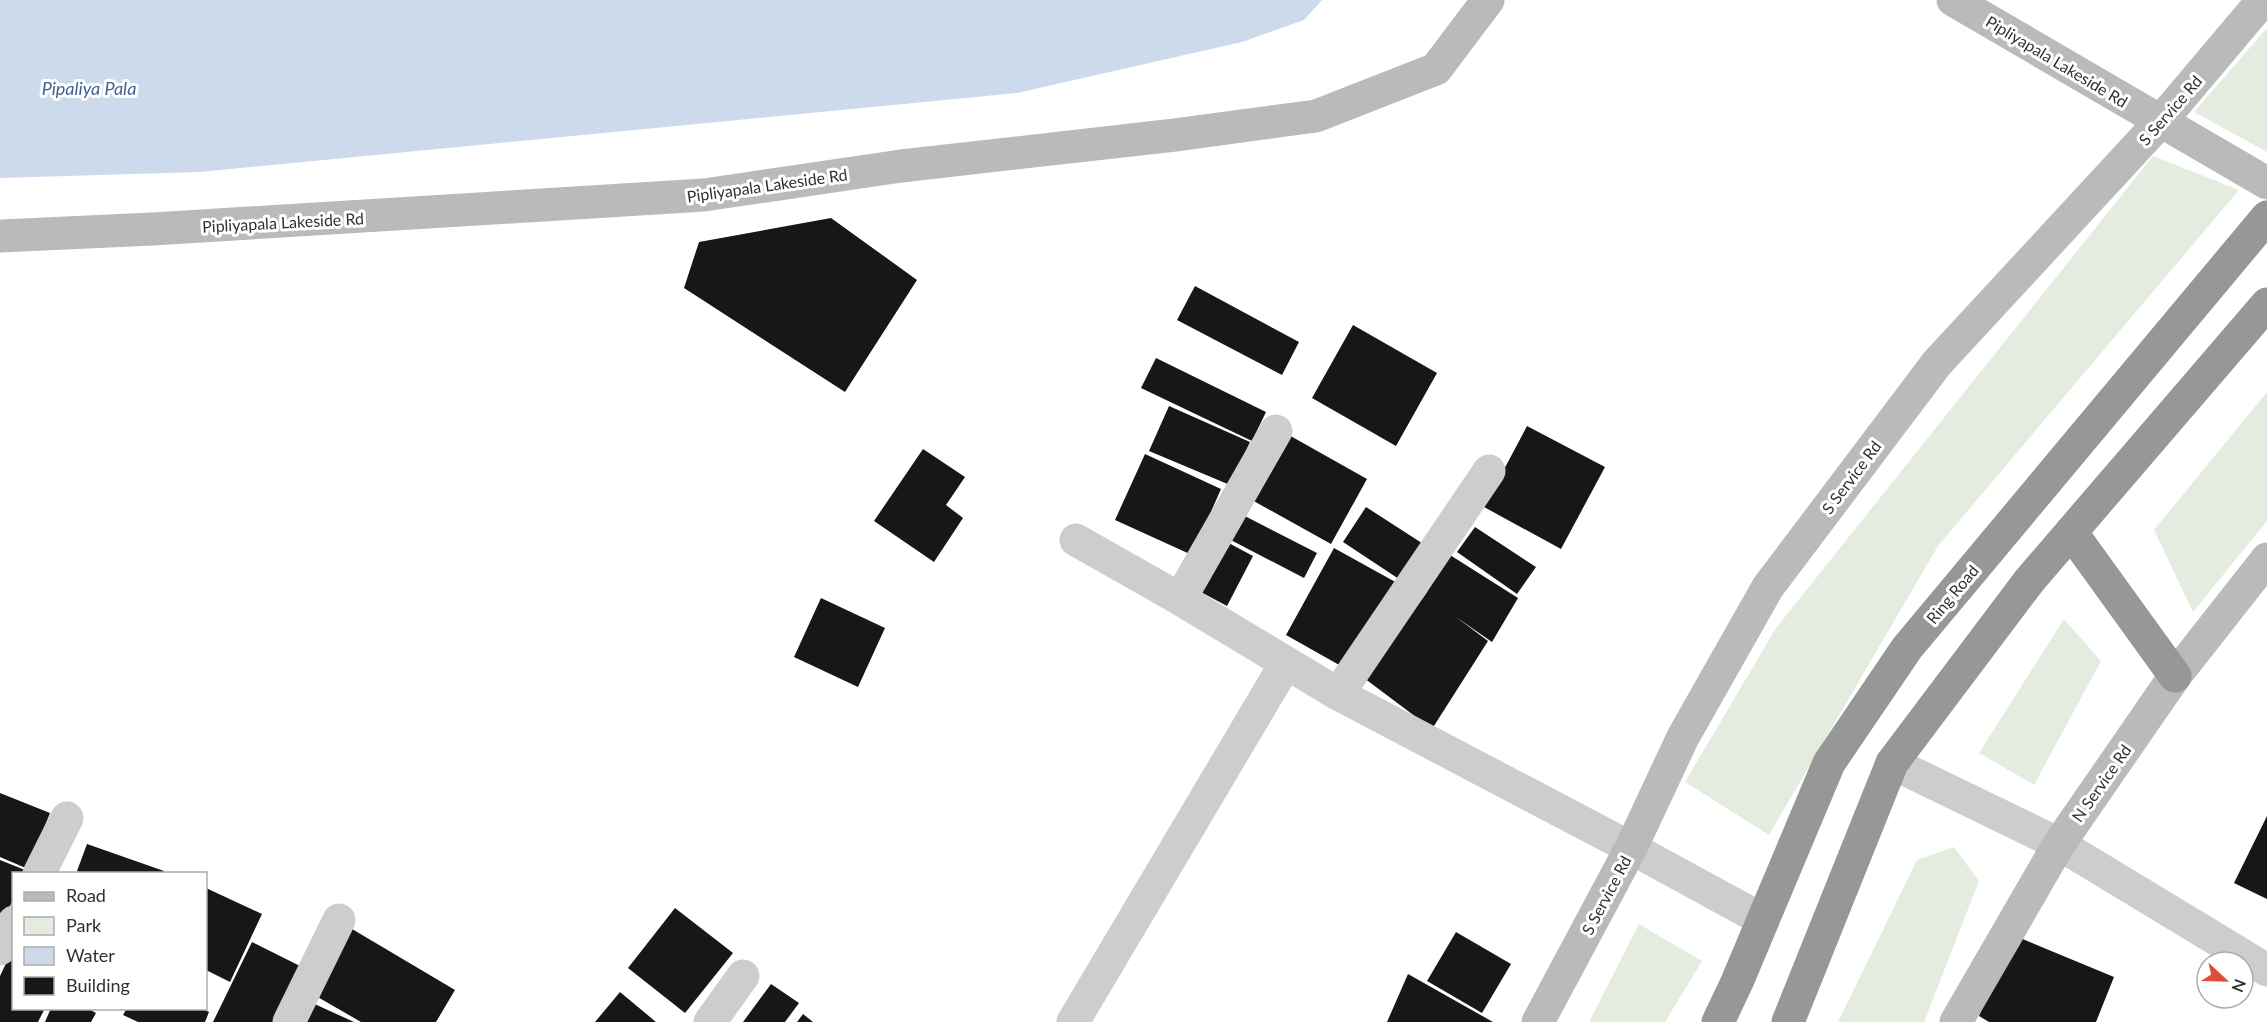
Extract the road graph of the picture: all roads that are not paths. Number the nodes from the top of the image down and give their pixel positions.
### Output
1 (1488, 0) edge
2 (1953, 0) edge
3 (2263, 0) edge
4 (2160, 122) junction
5 (2267, 183) edge
6 (2267, 218) edge
7 (0, 236) edge
8 (2267, 304) edge
9 (1276, 431) dead end
10 (1489, 471) dead end
11 (2071, 532) junction
12 (1076, 540) dead end
13 (2267, 559) edge
14 (1180, 599) junction
15 (1286, 663) junction
16 (2175, 675) junction
17 (1338, 694) junction
18 (1892, 763) junction
19 (67, 818) dead end
20 (2059, 844) junction
21 (1631, 848) junction
22 (40, 872) edge
23 (339, 920) dead end
24 (1763, 920) junction
25 (12, 926) edge
26 (0, 949) edge
27 (2267, 970) edge
28 (743, 976) dead end
29 (289, 1022) edge
30 (710, 1022) edge
31 (1073, 1022) edge
32 (1538, 1022) edge
33 (1718, 1022) edge
34 (1788, 1022) edge
35 (1956, 1022) edge

1 - 7 street, Pipliyapala Lakeside Rd
2 - 4 street, Pipliyapala Lakeside Rd
3 - 4 street, S Service Rd
4 - 5 street, Pipliyapala Lakeside Rd
4 - 21 street, S Service Rd
6 - 24 highway, Ring Road
8 - 11 highway
9 - 14 street
10 - 17 street
11 - 16 highway
11 - 18 highway
12 - 14 street
13 - 16 street, N Service Rd
14 - 15 street
15 - 17 street
15 - 31 street
16 - 20 street, N Service Rd
17 - 21 street
18 - 20 street
18 - 34 highway
19 - 22 street
20 - 27 street
20 - 35 street, N Service Rd
21 - 24 street
21 - 32 street, S Service Rd
23 - 29 street
24 - 33 highway, Ring Road
25 - 26 street
28 - 30 street

